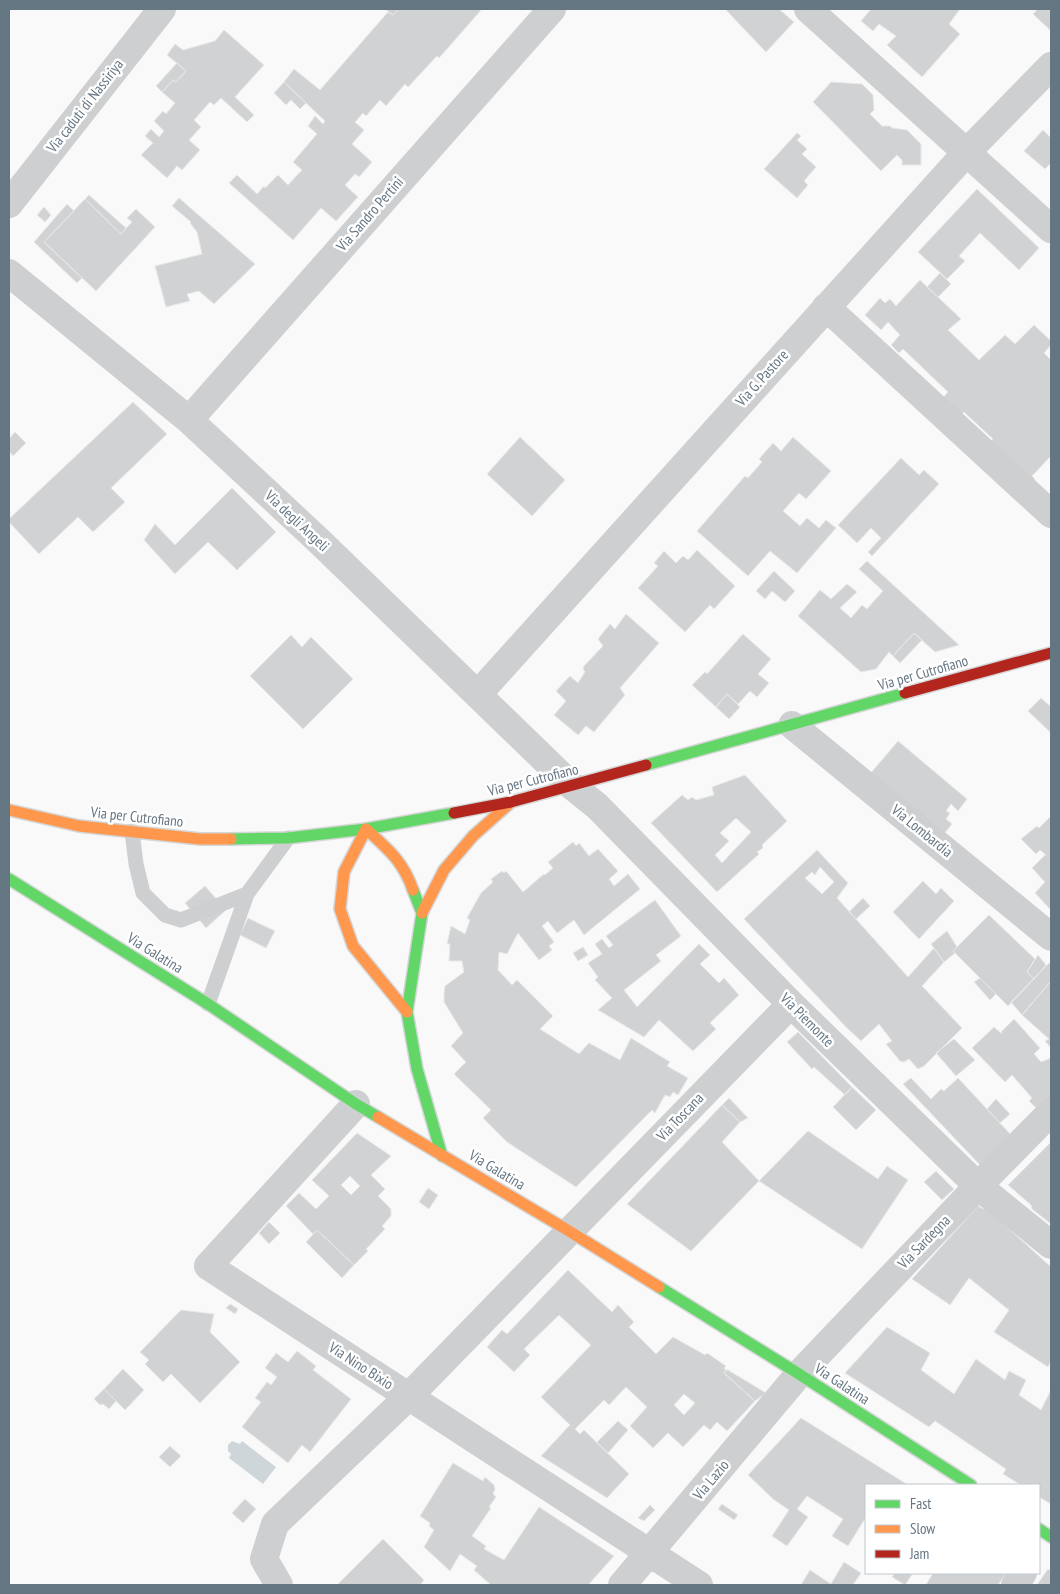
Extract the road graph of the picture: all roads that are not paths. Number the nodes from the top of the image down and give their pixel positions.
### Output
1 (162, 9) edge
2 (552, 9) edge
3 (808, 9) edge
4 (1051, 66) edge
5 (966, 152) junction
6 (9, 204) edge
7 (1051, 229) edge
8 (9, 273) edge
9 (826, 307) junction
10 (189, 420) junction
11 (1046, 498) edge
12 (1051, 653) edge
13 (478, 694) junction
14 (792, 725) junction
15 (572, 786) junction
16 (512, 802) junction
17 (9, 810) edge
18 (366, 829) junction
19 (132, 832) junction
20 (288, 838) junction
21 (9, 878) edge
22 (247, 894) junction
23 (422, 913) junction
24 (1051, 937) edge
25 (208, 1004) junction
26 (791, 1004) junction
27 (407, 1012) junction
28 (356, 1104) junction
29 (1051, 1112) edge
30 (442, 1156) junction
31 (978, 1186) junction
32 (569, 1231) junction
33 (1051, 1245) edge
34 (799, 1374) junction
35 (408, 1397) junction
36 (969, 1484) edge
37 (651, 1553) junction
38 (1022, 1574) edge
39 (279, 1585) edge
40 (622, 1585) edge
41 (699, 1585) edge
42 (1015, 1585) edge

1 - 6 street, Via caduti di Nassiriya
2 - 10 street, Via Sandro Pertini
3 - 5 street
4 - 5 street, Via G. Pastore
5 - 7 street
5 - 9 street, Via G. Pastore
8 - 10 street, Via degli Angeli
9 - 11 street
9 - 13 street, Via G. Pastore
10 - 13 street, Via degli Angeli
12 - 14 street, Via per Cutrofiano
13 - 15 street, Via degli Angeli
14 - 15 street, Via per Cutrofiano
14 - 24 street, Via Lombardia
15 - 16 street, Via per Cutrofiano
15 - 26 street, Via Piemonte
16 - 18 street, Via per Cutrofiano
16 - 23 street
17 - 19 street, Via per Cutrofiano
18 - 20 street, Via per Cutrofiano
18 - 23 street
18 - 27 street
19 - 20 street, Via per Cutrofiano
19 - 22 lane
20 - 22 lane
21 - 25 street, Via Galatina
22 - 25 lane
23 - 27 street
25 - 28 street, Via Galatina
26 - 31 street, Via Piemonte
26 - 32 street, Via Toscana
27 - 30 street
28 - 30 street, Via Galatina
28 - 35 street, Via Nino Bixio
29 - 31 street, Via Sardegna
30 - 32 street, Via Galatina
31 - 33 street, Via Piemonte
31 - 34 street, Via Sardegna
32 - 34 street, Via Galatina
32 - 35 street, Via Toscana
34 - 36 street, Via Galatina
34 - 37 street, Via Lazio
35 - 37 street, Via Nino Bixio
35 - 39 street, Via Toscana
37 - 40 street, Via Lazio
37 - 41 street, Via Nino Bixio
38 - 42 street

